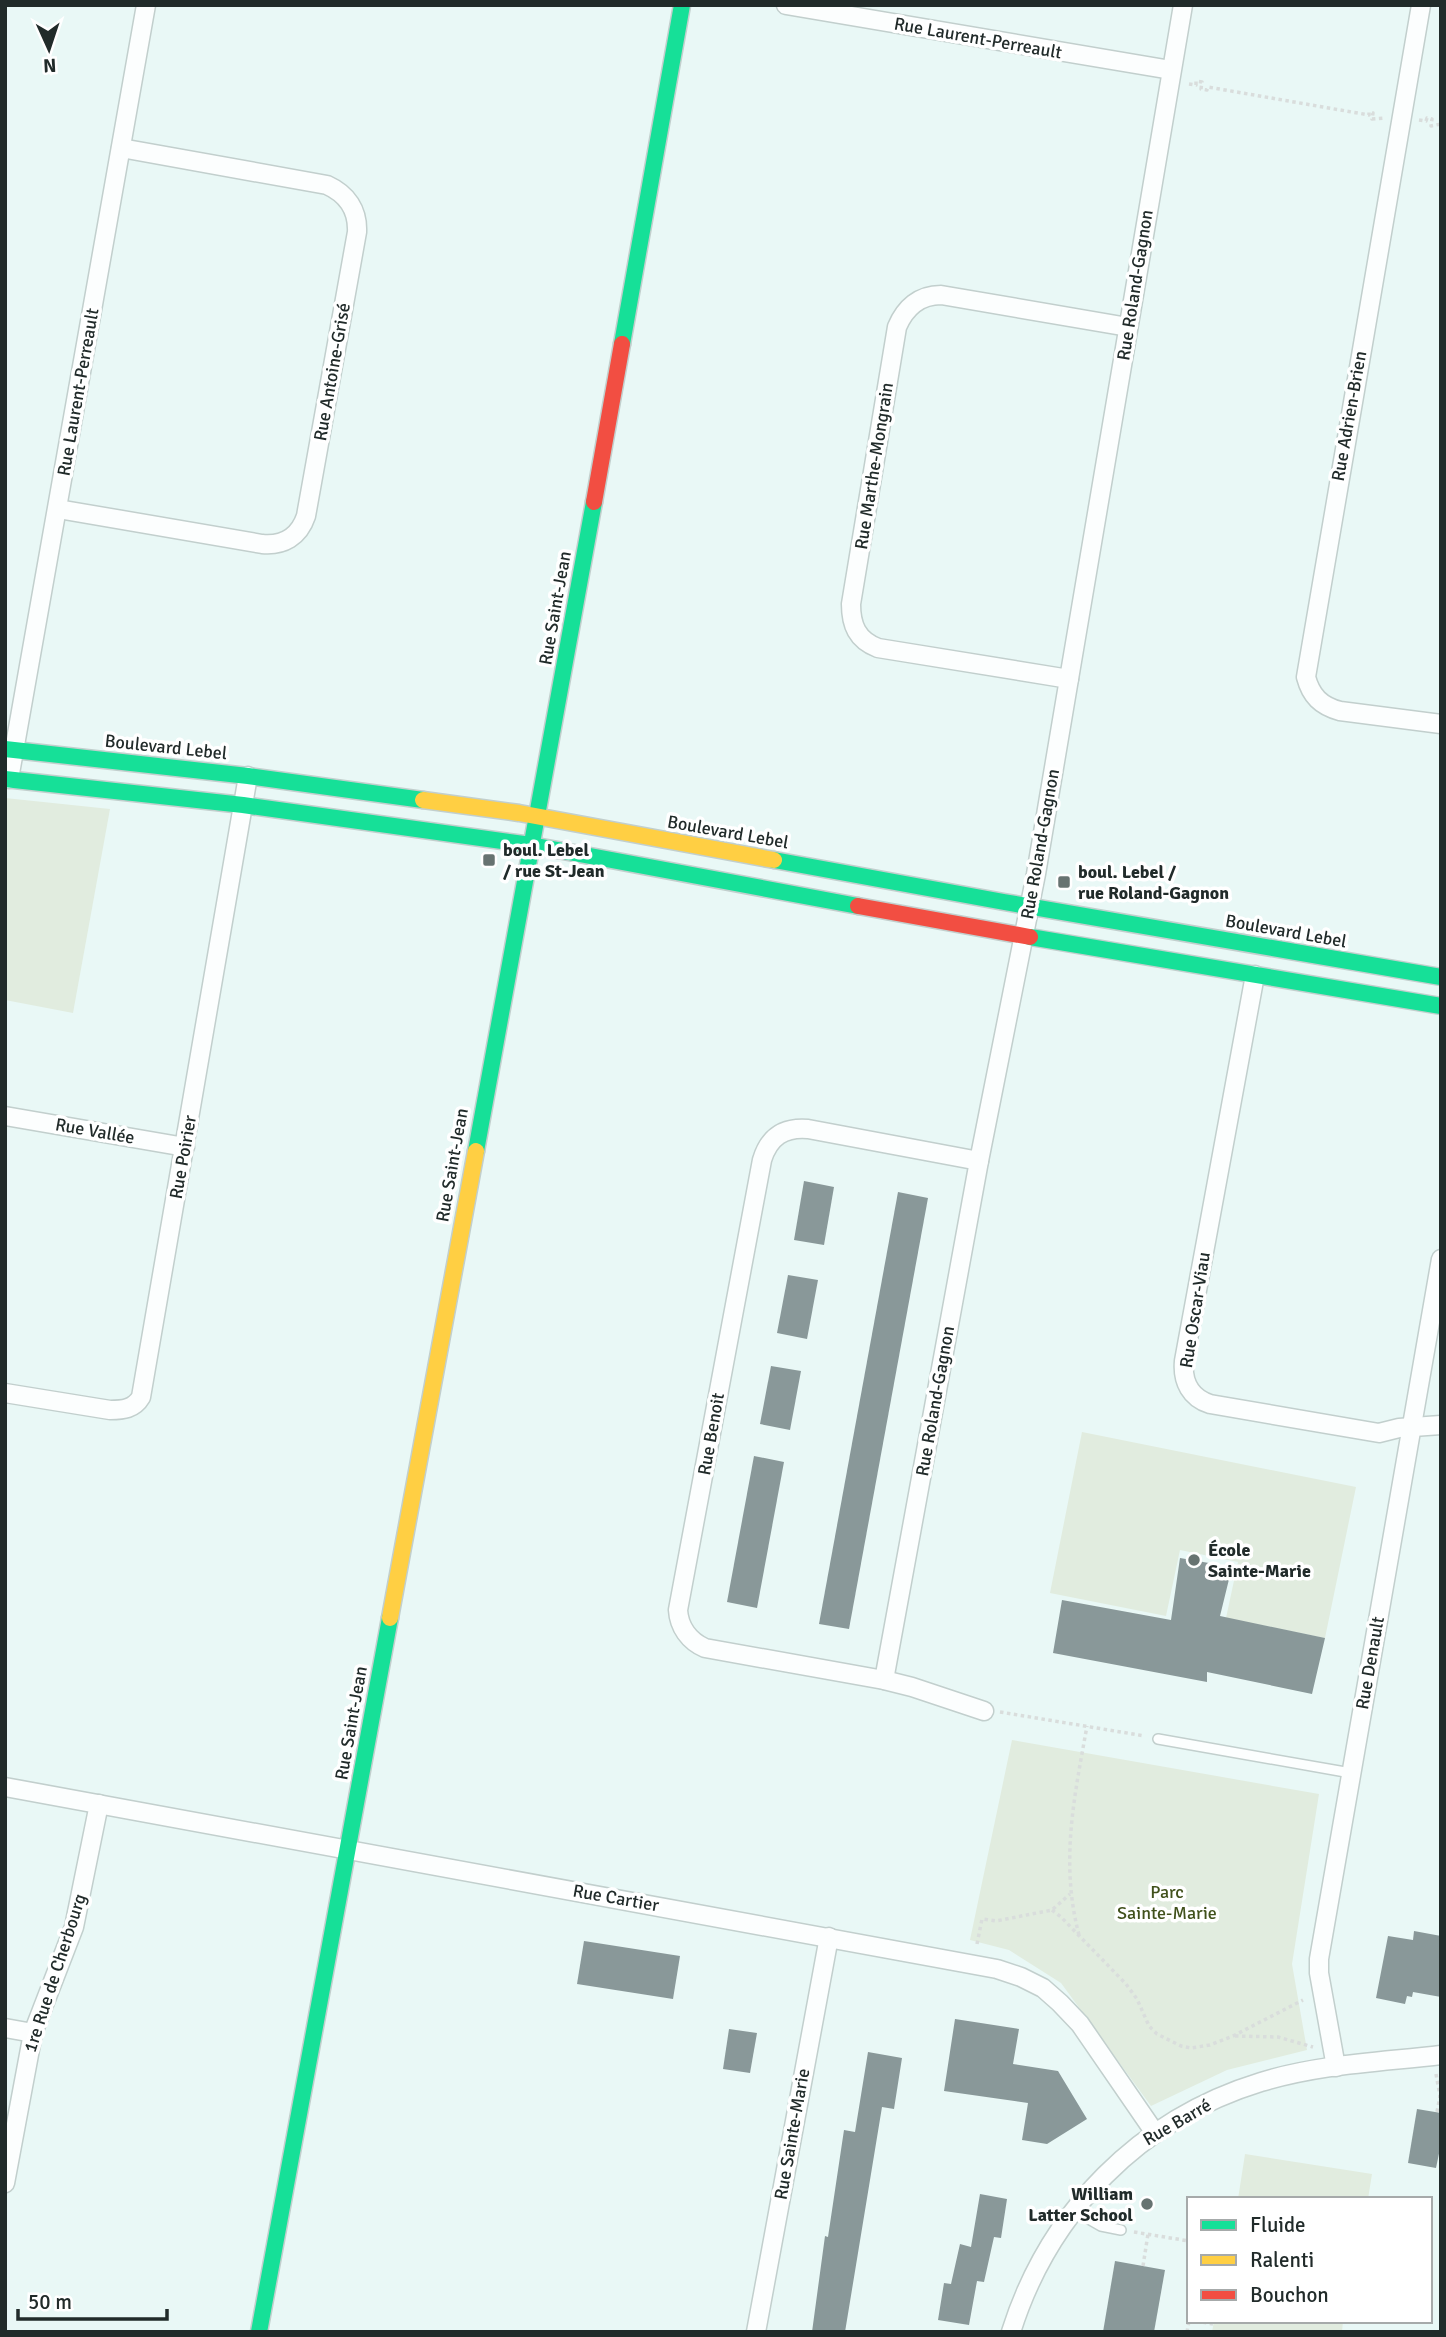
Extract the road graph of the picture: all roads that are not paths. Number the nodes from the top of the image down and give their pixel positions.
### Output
1 (146, 5) edge
2 (682, 5) edge
3 (786, 5) edge
4 (1183, 5) edge
5 (1420, 5) edge
6 (1177, 76) junction
7 (121, 148) junction
8 (1128, 327) junction
9 (58, 509) junction
10 (1069, 679) junction
11 (1441, 724) edge
12 (10, 750) edge
13 (248, 776) junction
14 (7, 779) edge
15 (243, 805) junction
16 (537, 816) junction
17 (531, 845) junction
18 (1029, 906) junction
19 (1023, 936) junction
20 (1255, 975) junction
21 (1441, 977) edge
22 (1441, 1006) edge
23 (5, 1116) edge
24 (185, 1147) junction
25 (979, 1161) junction
26 (1441, 1259) edge
27 (5, 1393) edge
28 (1441, 1425) edge
29 (1410, 1427) junction
30 (884, 1680) junction
31 (984, 1711) road end
32 (1158, 1739) road end
33 (1351, 1773) junction
34 (5, 1787) edge
35 (99, 1804) junction
36 (348, 1850) junction
37 (829, 1937) junction
38 (5, 2028) edge
39 (33, 2033) junction
40 (1441, 2056) edge
41 (1336, 2067) junction
42 (1155, 2133) junction
43 (5, 2183) edge
44 (1073, 2210) junction
45 (1121, 2230) road end
46 (260, 2332) edge
47 (756, 2332) edge
48 (1011, 2332) edge

1 - 7 street, Rue Laurent-Perreault
2 - 16 street, Rue Saint-Jean
3 - 6 street, Rue Laurent-Perreault
4 - 6 street, Rue Roland-Gagnon
5 - 11 street, Rue Adrien-Brien
6 - 8 street, Rue Roland-Gagnon
7 - 9 street, Rue Laurent-Perreault
7 - 9 street, Rue Antoine-Grisé
8 - 10 street, Rue Roland-Gagnon
8 - 10 street, Rue Marthe-Mongrain
9 - 12 street, Rue Laurent-Perreault
10 - 18 street, Rue Roland-Gagnon
12 - 13 street, Boulevard Lebel
12 - 14 street, Rue Laurent-Perreault
13 - 15 street, Rue Poirier
13 - 16 street, Boulevard Lebel
14 - 15 street
15 - 17 street
15 - 24 street, Rue Poirier
16 - 17 street, Rue Saint-Jean
16 - 18 street, Boulevard Lebel
17 - 19 street
17 - 36 street, Rue Saint-Jean
18 - 19 street, Rue Roland-Gagnon
18 - 21 street, Boulevard Lebel
19 - 20 street
19 - 25 street, Rue Roland-Gagnon
20 - 22 street
20 - 29 street, Rue Oscar-Viau
23 - 24 street, Rue Vallée
24 - 27 street, Rue Poirier
25 - 30 street, Rue Roland-Gagnon
25 - 30 street, Rue Benoit
26 - 29 street, Rue Denault
28 - 29 street, Rue Oscar-Viau
29 - 33 street, Rue Denault
30 - 31 street, Rue Benoit
32 - 33 lane
33 - 41 street, Rue Denault
34 - 35 street, Rue Cartier
35 - 36 street, Rue Cartier
35 - 39 street, 1re Rue de Cherbourg
36 - 37 street, Rue Cartier
36 - 46 street, Rue Saint-Jean
37 - 42 street, Rue Cartier
37 - 47 street, Rue Sainte-Marie
38 - 39 street
39 - 43 street, 1re Rue de Cherbourg
40 - 41 street, Rue Barré
41 - 42 street, Rue Barré
42 - 44 street, Rue Barré
44 - 45 lane
44 - 48 street, Rue Barré

